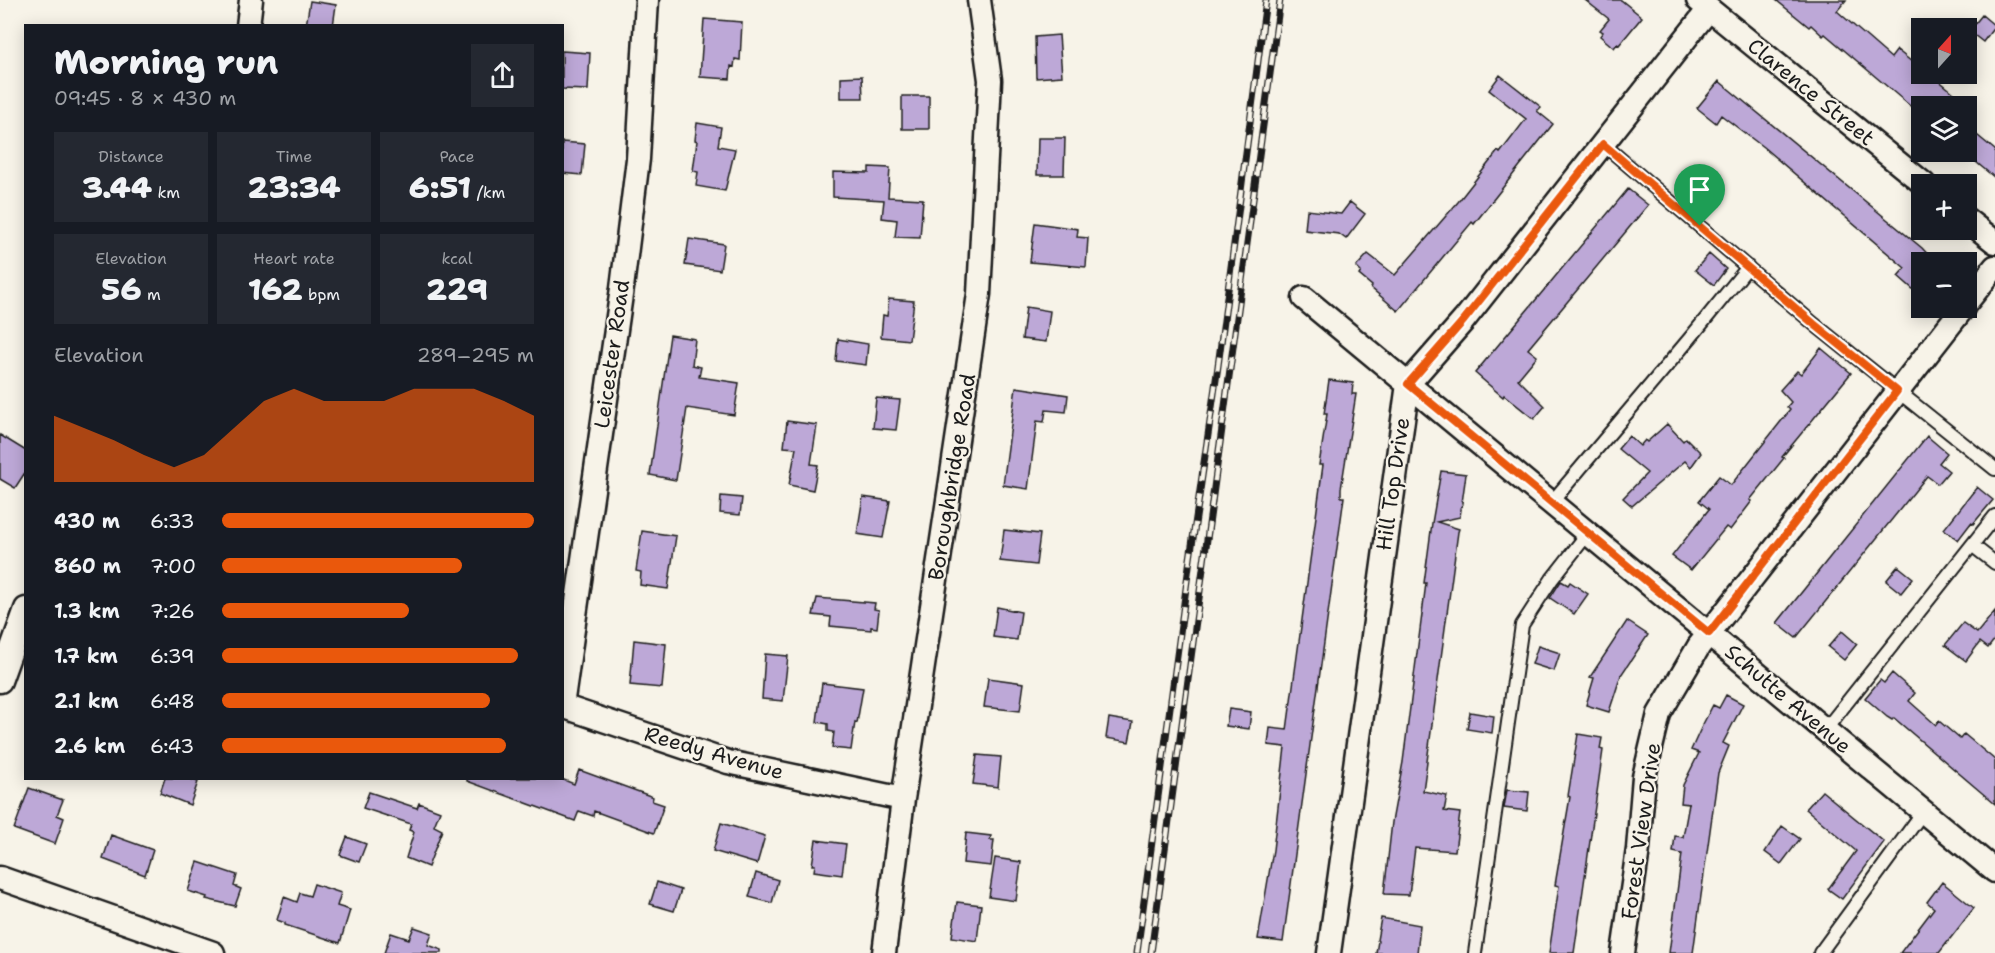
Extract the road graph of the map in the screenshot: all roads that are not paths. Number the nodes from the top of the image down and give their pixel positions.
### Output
1 (251, 0) edge
2 (647, 0) edge
3 (979, 0) edge
4 (1703, 5) edge
5 (248, 24) edge
6 (1603, 144) junction
7 (1912, 174) edge
8 (1977, 228) edge
9 (1995, 242) edge
10 (1748, 267) junction
11 (1995, 267) edge
12 (1977, 289) edge
13 (1304, 298) dead end
14 (1955, 318) edge
15 (1408, 384) junction
16 (1897, 391) junction
17 (1995, 469) edge
18 (1551, 503) junction
19 (1995, 516) edge
20 (1588, 533) junction
21 (1972, 545) junction
22 (1995, 563) edge
23 (24, 615) edge
24 (1709, 633) junction
25 (0, 681) edge
26 (564, 691) edge
27 (564, 706) edge
28 (1825, 730) junction
29 (903, 799) junction
30 (1923, 812) junction
31 (1995, 871) edge
32 (0, 878) edge
33 (213, 953) edge
34 (884, 953) edge
35 (1329, 953) edge
36 (1475, 953) edge
37 (1623, 953) edge
38 (1820, 953) edge

1 - 5 street
2 - 26 street, Leicester Road
3 - 29 street, Boroughbridge Road
4 - 6 street
4 - 7 street, Clarence Street
6 - 10 lane
6 - 15 street
8 - 9 street
10 - 16 lane
10 - 18 lane
11 - 12 street
13 - 15 street, Schutte Avenue
14 - 16 street, Forest View Drive
15 - 18 street, Schutte Avenue
15 - 35 street, Hill Top Drive
16 - 17 lane
16 - 24 street, Forest View Drive
18 - 20 street, Schutte Avenue
19 - 21 lane
20 - 24 street, Schutte Avenue
20 - 36 lane
21 - 22 lane
21 - 28 lane
23 - 25 street
24 - 28 street, Schutte Avenue
24 - 37 street, Forest View Drive
27 - 29 street, Reedy Avenue
28 - 30 street, Schutte Avenue
29 - 34 street, Boroughbridge Road
30 - 31 street, Schutte Avenue
30 - 38 lane
32 - 33 street

